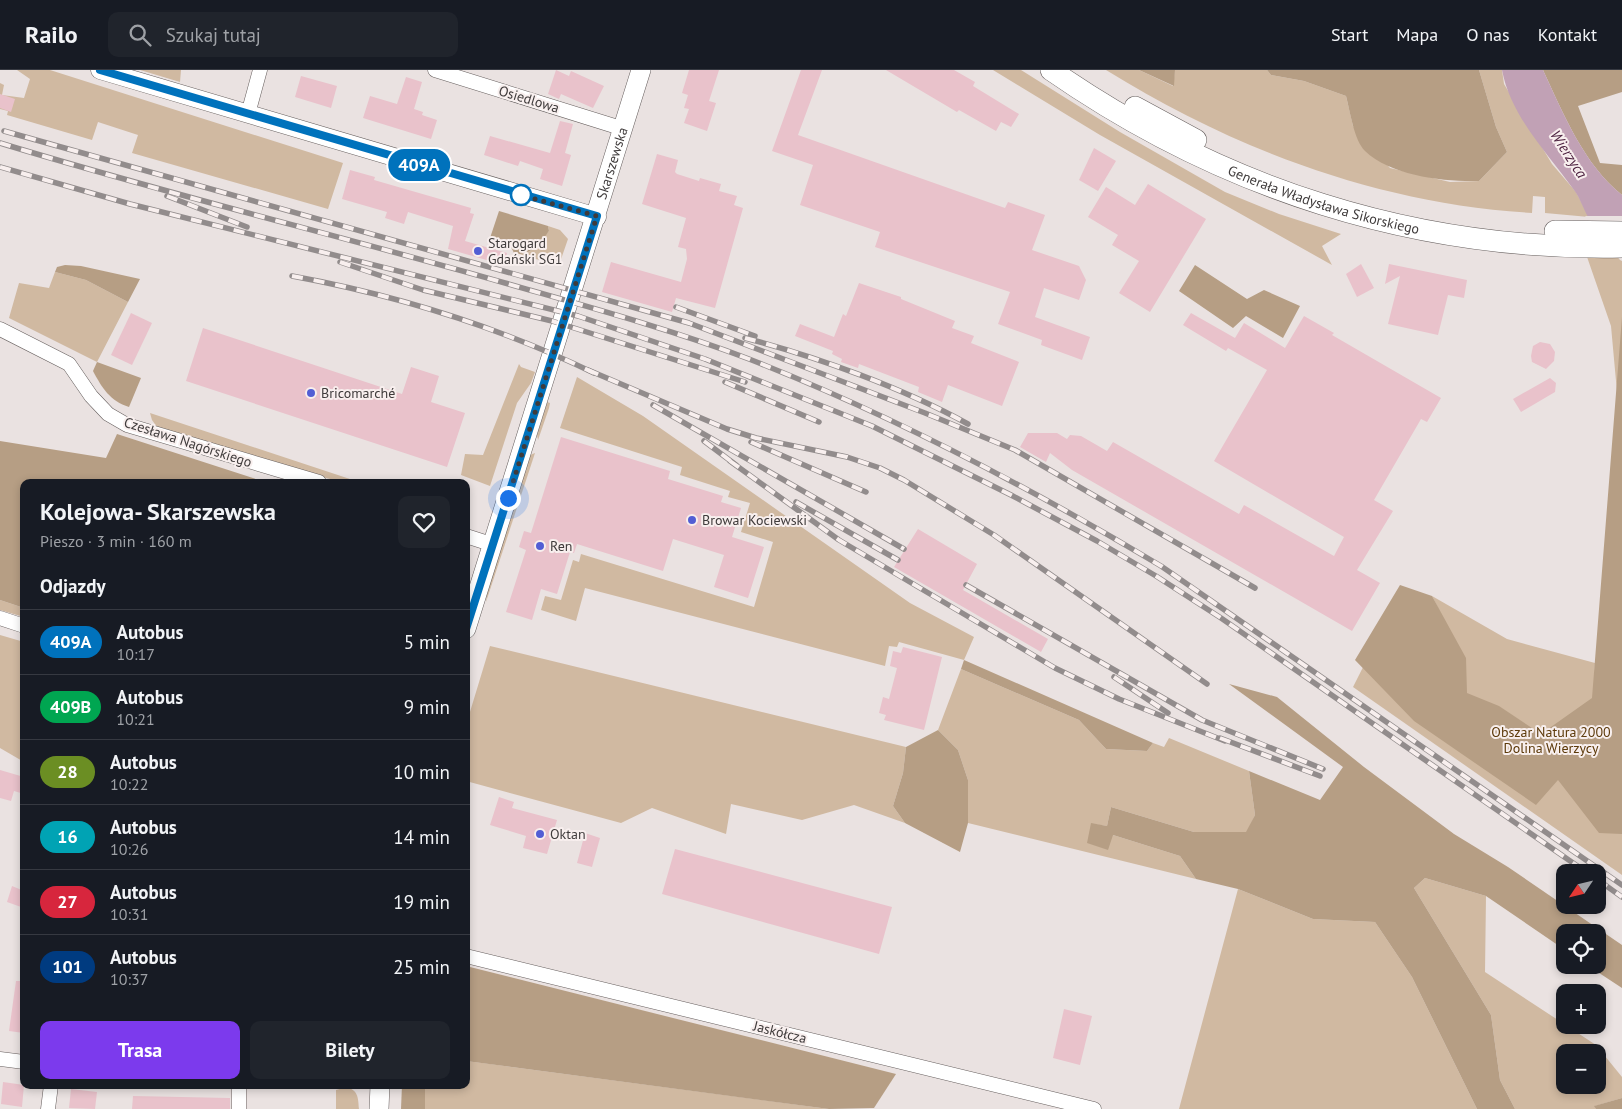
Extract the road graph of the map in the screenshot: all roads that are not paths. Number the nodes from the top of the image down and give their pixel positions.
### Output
1 (100, 70) edge
2 (260, 70) edge
3 (435, 70) edge
4 (641, 70) edge
5 (1051, 70) edge
6 (1075, 70) edge
7 (248, 114) junction
8 (624, 129) junction
9 (597, 216) junction
10 (1622, 232) edge
11 (1586, 240) junction
12 (1622, 247) edge
13 (0, 328) edge
14 (309, 479) edge
15 (470, 537) edge
16 (494, 545) junction
17 (0, 618) edge
18 (470, 618) edge
19 (20, 625) edge
20 (470, 957) edge
21 (0, 1059) edge
22 (20, 1062) edge
23 (50, 1089) edge
24 (239, 1089) edge
25 (380, 1089) edge
26 (48, 1109) edge
27 (239, 1109) edge
28 (379, 1109) edge
29 (1094, 1109) edge

1 - 7 street
2 - 7 street
3 - 8 street, Osiedlowa
4 - 8 main road, Skarszewska
5 - 11 main road, Generała Władysława Sikorskiego
6 - 11 main road, Generała Władysława Sikorskiego
7 - 9 street
8 - 9 main road, Skarszewska
9 - 16 main road, Skarszewska
10 - 11 main road, Generała Władysława Sikorskiego
11 - 12 main road, Generała Władysława Sikorskiego
13 - 14 street, Czesława Nagórskiego
15 - 16 street
16 - 18 main road, Skarszewska
17 - 19 street
20 - 29 street, Jaskółcza
21 - 22 street
23 - 26 street
24 - 27 street
25 - 28 main road

